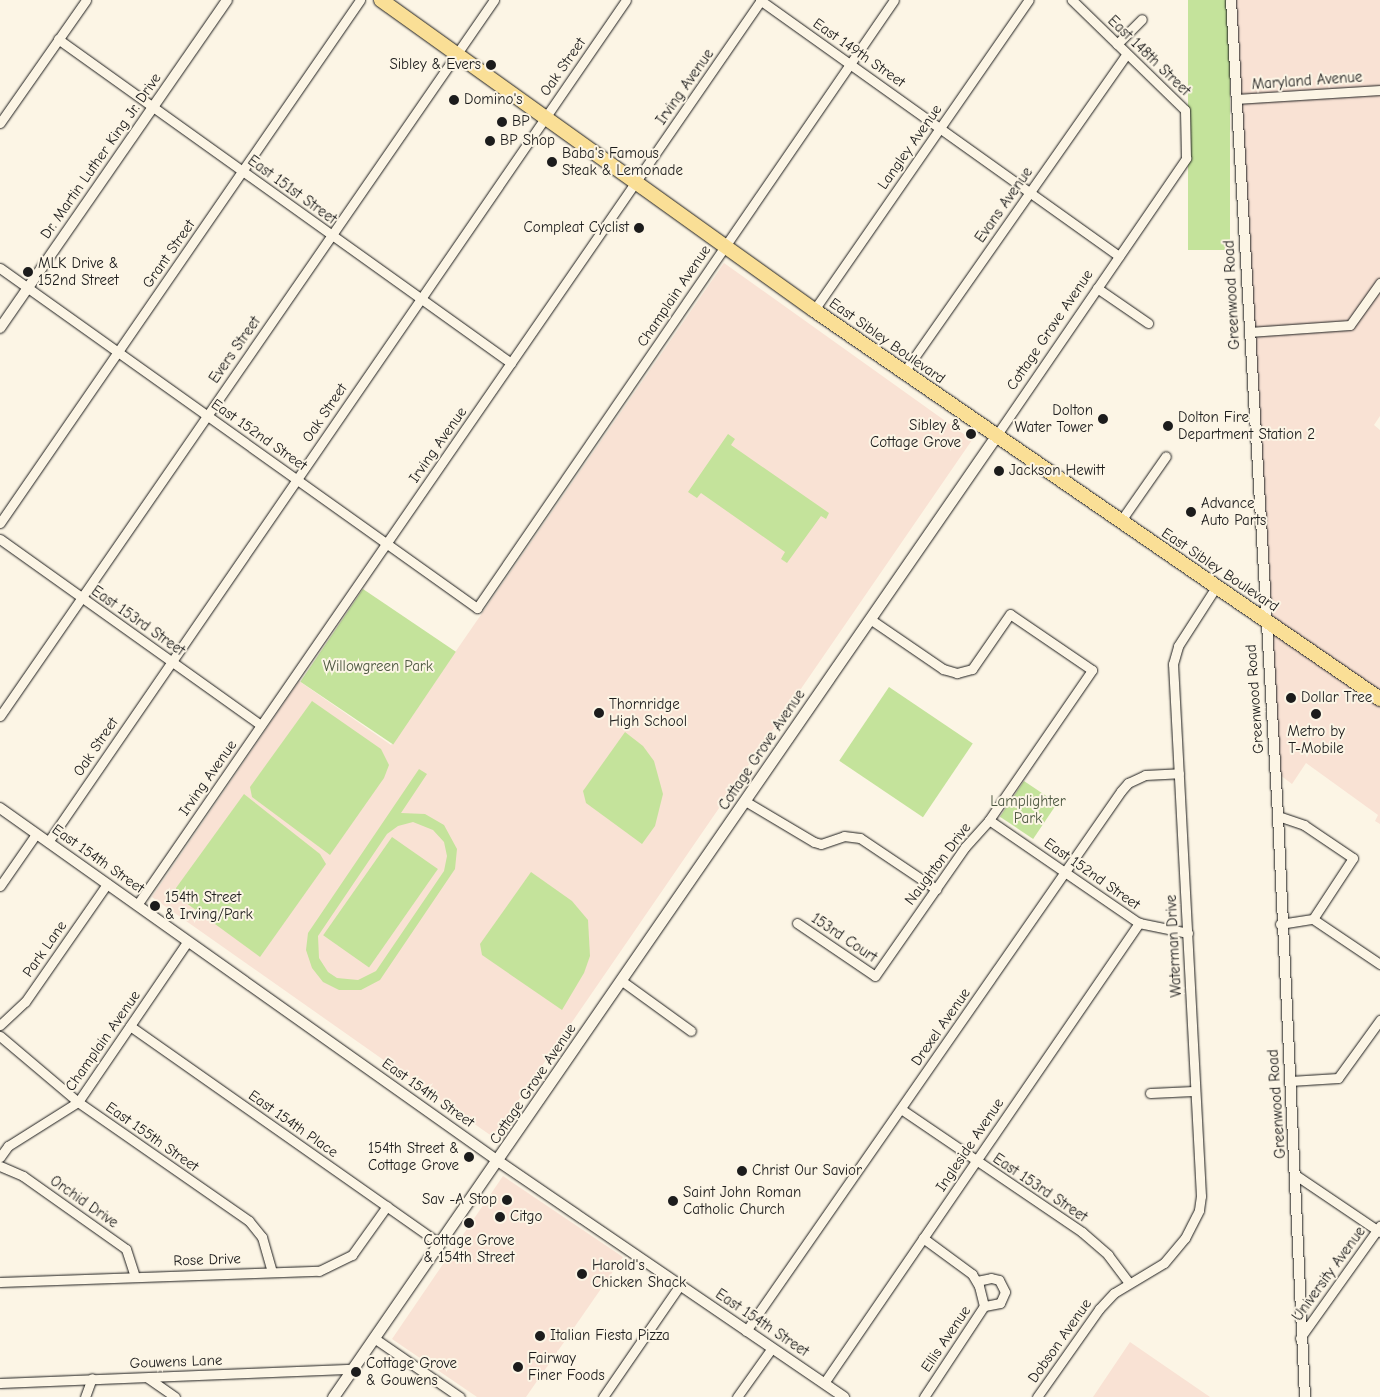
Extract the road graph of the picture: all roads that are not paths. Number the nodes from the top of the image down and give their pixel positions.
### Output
1 (86, 0) edge
2 (227, 0) edge
3 (360, 0) edge
4 (381, 0) edge
5 (494, 0) edge
6 (626, 0) edge
7 (761, 0) edge
8 (894, 0) edge
9 (1029, 0) edge
10 (1072, 0) edge
11 (1231, 0) edge
12 (1142, 19) dead end
13 (58, 39) junction
14 (1117, 44) junction
15 (456, 54) junction
16 (1127, 54) junction
17 (850, 64) junction
18 (1380, 90) edge
19 (1236, 99) junction
20 (153, 107) junction
21 (1185, 110) joint
22 (544, 118) junction
23 (0, 123) edge
24 (940, 128) junction
25 (242, 171) junction
26 (635, 182) junction
27 (1030, 192) junction
28 (332, 235) junction
29 (725, 247) junction
30 (1119, 256) junction
31 (0, 268) edge
32 (1380, 283) edge
33 (28, 288) junction
34 (1097, 288) junction
35 (420, 299) junction
36 (814, 310) junction
37 (1148, 323) dead end
38 (0, 328) edge
39 (1249, 332) junction
40 (118, 352) junction
41 (511, 363) junction
42 (904, 372) junction
43 (207, 415) junction
44 (996, 436) junction
45 (1166, 456) dead end
46 (296, 479) junction
47 (1120, 522) junction
48 (0, 523) edge
49 (0, 540) edge
50 (387, 543) junction
51 (1216, 587) junction
52 (82, 598) junction
53 (477, 608) joint
54 (870, 619) junction
55 (1265, 621) junction
56 (172, 662) junction
57 (1380, 699) edge
58 (0, 716) edge
59 (261, 725) junction
60 (1179, 773) junction
61 (745, 801) junction
62 (0, 808) edge
63 (1278, 816) junction
64 (989, 820) junction
65 (36, 834) junction
66 (48, 842) junction
67 (1066, 872) junction
68 (107, 884) junction
69 (0, 886) edge
70 (936, 889) junction
71 (137, 905) junction
72 (1313, 919) junction
73 (797, 923) dead end
74 (1138, 923) junction
75 (1280, 924) junction
76 (1188, 933) junction
77 (188, 941) junction
78 (1380, 964) edge
79 (875, 976) joint
80 (622, 980) junction
81 (1380, 1020) edge
82 (0, 1025) edge
83 (130, 1026) junction
84 (691, 1031) dead end
85 (0, 1036) edge
86 (1290, 1081) junction
87 (1194, 1091) junction
88 (1150, 1093) dead end
89 (78, 1102) junction
90 (901, 1109) junction
91 (0, 1157) edge
92 (498, 1161) junction
93 (976, 1161) junction
94 (0, 1166) edge
95 (1297, 1176) junction
96 (387, 1206) junction
97 (1379, 1230) edge
98 (923, 1238) junction
99 (440, 1244) junction
100 (272, 1271) junction
101 (135, 1276) junction
102 (977, 1281) junction
103 (0, 1282) edge
104 (1129, 1284) junction
105 (680, 1285) junction
106 (984, 1306) junction
107 (746, 1330) junction
108 (374, 1338) junction
109 (1300, 1338) junction
110 (772, 1348) junction
111 (353, 1369) junction
112 (92, 1378) junction
113 (148, 1378) junction
114 (0, 1383) edge
115 (824, 1383) junction
116 (85, 1397) edge
117 (175, 1397) edge
118 (333, 1397) edge
119 (460, 1397) edge
120 (602, 1397) edge
121 (737, 1397) edge
122 (844, 1397) edge
123 (924, 1397) edge
124 (1037, 1397) edge
125 (1305, 1397) edge

1 - 13 street
2 - 20 street, Dr. Martin Luther King Jr. Drive
3 - 25 street, Grant Street
4 - 15 main road, East Sibley Boulevard
5 - 15 street, Evers Street
6 - 22 street, Oak Street
7 - 17 street, East 149th Street
7 - 26 street, Irving Avenue
8 - 17 street, Champlain Avenue
9 - 24 street, Langley Avenue
10 - 14 street, East 148th Street
11 - 19 street, Greenwood Road
12 - 14 street
13 - 20 street, East 151st Street
13 - 23 street
14 - 16 street, East 148th Street
15 - 22 main road, East Sibley Boulevard
15 - 28 street, Evers Street
16 - 21 street, East 148th Street
16 - 27 street, Evans Avenue
17 - 24 street, East 149th Street
17 - 29 street, Champlain Avenue
18 - 19 street, Maryland Avenue
19 - 39 street, Greenwood Road
20 - 25 street, East 151st Street
20 - 33 street, Dr. Martin Luther King Jr. Drive
21 - 30 street, Cottage Grove Avenue
22 - 26 main road, East Sibley Boulevard
22 - 35 street, Oak Street
24 - 27 street, East 149th Street
24 - 36 street, Langley Avenue
25 - 28 street, East 151st Street
25 - 40 street, Grant Street
26 - 29 main road, East Sibley Boulevard
26 - 41 street, Irving Avenue
27 - 30 street
27 - 42 street, Evans Avenue
28 - 35 street, East 151st Street
28 - 43 street, Evers Street
29 - 36 main road, East Sibley Boulevard
29 - 53 street, Champlain Avenue
30 - 34 street, Cottage Grove Avenue
31 - 33 street, East 152nd Street
32 - 39 street
33 - 38 street, Dr. Martin Luther King Jr. Drive
33 - 40 street, East 152nd Street
34 - 37 street
34 - 44 street, Cottage Grove Avenue
35 - 41 street, East 151st Street
35 - 46 street, Oak Street
36 - 42 main road, East Sibley Boulevard
39 - 55 street, Greenwood Road
40 - 43 street, East 152nd Street
40 - 48 street, Grant Street
41 - 50 street, Irving Avenue
42 - 44 main road, East Sibley Boulevard
43 - 46 street, East 152nd Street
43 - 52 street, Evers Street
44 - 47 main road, East Sibley Boulevard
44 - 54 main road, Cottage Grove Avenue
45 - 47 street
46 - 50 street, East 152nd Street
46 - 56 street, Oak Street
47 - 51 main road, East Sibley Boulevard
49 - 52 street, East 153rd Street
50 - 53 street, East 152nd Street
50 - 59 street, Irving Avenue
51 - 55 main road, East Sibley Boulevard
51 - 60 street, Waterman Drive
52 - 56 street, East 153rd Street
52 - 58 street, Evers Street
54 - 61 main road, Cottage Grove Avenue
54 - 64 street, Naughton Drive
55 - 57 main road, East Sibley Boulevard
55 - 63 street, Greenwood Road
56 - 59 street, East 153rd Street
56 - 66 street, Oak Street
59 - 71 street, Irving Avenue
60 - 67 street, Drexel Avenue
60 - 76 street, Waterman Drive
61 - 70 street
61 - 80 main road, Cottage Grove Avenue
62 - 65 street, East 154th Street
63 - 72 street
63 - 75 street, Greenwood Road
64 - 67 street, East 152nd Street
64 - 70 street, Naughton Drive
65 - 66 street, East 154th Street
65 - 69 street
66 - 68 street, East 154th Street
67 - 74 street, East 152nd Street
67 - 90 street, Drexel Avenue
68 - 71 street, East 154th Street
68 - 82 street, Park Lane
70 - 79 street, Naughton Drive
71 - 77 street, East 154th Street
72 - 75 street
72 - 78 street
73 - 79 street, 153rd Court
74 - 76 street, East 152nd Street
74 - 93 street, Ingleside Avenue
75 - 86 street, Greenwood Road
76 - 87 street, Waterman Drive
77 - 83 street, Champlain Avenue
77 - 92 street, East 154th Street
80 - 84 street
80 - 92 main road, Cottage Grove Avenue
81 - 86 street
83 - 89 street, Champlain Avenue
83 - 96 street, East 154th Place
85 - 89 street, East 155th Street
86 - 95 street, Greenwood Road
87 - 88 street
87 - 104 street, Waterman Drive
89 - 91 street, Champlain Avenue
89 - 100 street, East 155th Street
90 - 93 street, East 153rd Street
90 - 107 street, Drexel Avenue
92 - 99 main road, Cottage Grove Avenue
92 - 105 street, East 154th Street
93 - 98 street, Ingleside Avenue
93 - 104 street, East 153rd Street
94 - 101 street, Orchid Drive
95 - 97 street
95 - 109 street, Greenwood Road
96 - 99 street, East 154th Place
96 - 100 street, Rose Drive
97 - 109 street, University Avenue
98 - 102 street
98 - 115 street, Ingleside Avenue
99 - 108 main road, Cottage Grove Avenue
100 - 101 street, Rose Drive
101 - 103 street, Rose Drive
102 - 106 street, Ellis Avenue
102 - 106 street
104 - 124 street, Dobson Avenue
105 - 107 street, East 154th Street
105 - 120 street
106 - 123 street, Ellis Avenue
107 - 110 street, East 154th Street
108 - 111 main road, Cottage Grove Avenue
108 - 119 street
109 - 125 street, Greenwood Road
110 - 115 street, East 154th Street
110 - 121 street
111 - 113 street, Gouwens Lane
111 - 118 main road, Cottage Grove Avenue
112 - 113 street, Gouwens Lane
112 - 114 street, Gouwens Lane
112 - 116 street
113 - 117 street
115 - 122 street, East 154th Street

